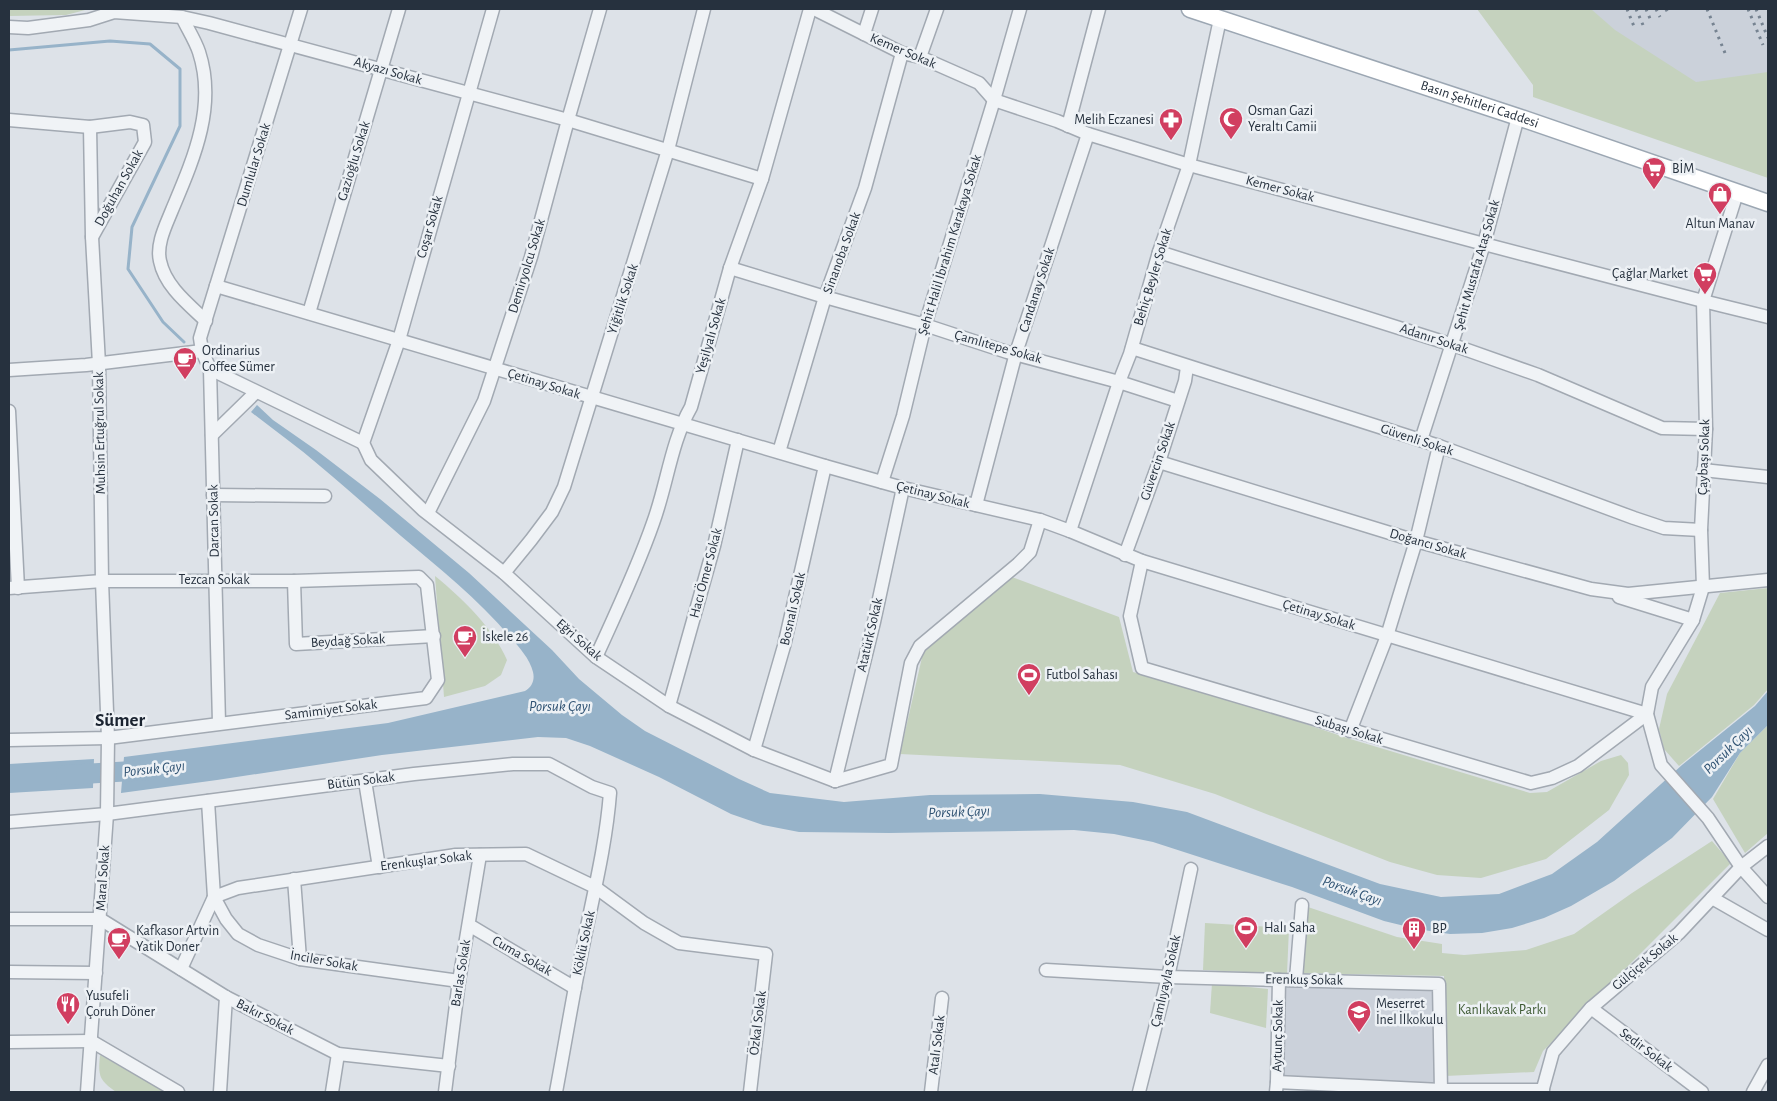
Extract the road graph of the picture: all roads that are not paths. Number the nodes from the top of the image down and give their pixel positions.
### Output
1 (302, 9) edge
2 (400, 9) edge
3 (493, 9) edge
4 (600, 9) edge
5 (704, 9) edge
6 (872, 9) edge
7 (937, 9) edge
8 (1020, 9) edge
9 (1099, 9) edge
10 (1190, 9) edge
11 (818, 10) edge
12 (183, 13) edge
13 (1220, 19) junction
14 (9, 28) edge
15 (864, 34) junction
16 (291, 45) junction
17 (902, 53) junction
18 (920, 57) junction
19 (381, 69) junction
20 (468, 94) junction
21 (994, 100) junction
22 (1518, 117) junction
23 (9, 120) edge
24 (568, 120) junction
25 (1068, 126) junction
26 (90, 128) junction
27 (1088, 134) junction
28 (668, 150) junction
29 (1189, 165) junction
30 (762, 179) junction
31 (1737, 193) junction
32 (1768, 203) edge
33 (92, 237) junction
34 (1484, 244) junction
35 (1160, 252) junction
36 (730, 268) junction
37 (216, 286) junction
38 (825, 297) junction
39 (1703, 302) junction
40 (308, 313) junction
41 (1768, 317) edge
42 (206, 321) junction
43 (925, 325) junction
44 (398, 340) junction
45 (1453, 345) junction
46 (1132, 348) junction
47 (202, 351) junction
48 (1016, 353) junction
49 (99, 364) junction
50 (1187, 367) junction
51 (210, 369) junction
52 (494, 369) junction
53 (9, 370) edge
54 (1119, 382) junction
55 (256, 392) junction
56 (591, 398) junction
57 (1178, 401) junction
58 (9, 411) edge
59 (682, 424) junction
60 (1706, 429) junction
61 (212, 435) junction
62 (738, 440) junction
63 (1422, 440) junction
64 (363, 443) junction
65 (1439, 446) junction
66 (779, 452) junction
67 (1159, 462) junction
68 (825, 466) junction
69 (1703, 470) junction
70 (1768, 477) edge
71 (882, 482) junction
72 (903, 488) junction
73 (213, 495) junction
74 (324, 496) dead end
75 (976, 505) junction
76 (428, 513) junction
77 (1040, 520) junction
78 (1701, 530) junction
79 (1070, 531) junction
80 (1416, 541) junction
81 (1125, 555) junction
82 (1142, 561) junction
83 (504, 573) junction
84 (419, 577) joint
85 (216, 580) junction
86 (294, 580) junction
87 (1768, 580) edge
88 (102, 581) junction
89 (1703, 587) junction
90 (13, 588) edge
91 (1591, 589) junction
92 (1693, 620) junction
93 (434, 636) junction
94 (1386, 636) junction
95 (596, 658) junction
96 (669, 706) junction
97 (1647, 714) junction
98 (219, 724) junction
99 (1350, 731) junction
100 (108, 738) junction
101 (9, 740) edge
102 (754, 750) junction
103 (365, 780) junction
104 (835, 781) junction
105 (106, 791) joint
106 (610, 793) joint
107 (208, 801) junction
108 (107, 814) junction
109 (9, 822) edge
110 (1768, 846) edge
111 (480, 855) junction
112 (379, 867) junction
113 (1741, 867) junction
114 (1191, 869) dead end
115 (294, 879) junction
116 (595, 887) junction
117 (214, 896) junction
118 (1768, 897) edge
119 (1712, 898) junction
120 (1302, 904) dead end
121 (9, 919) edge
122 (100, 919) junction
123 (469, 925) junction
124 (1768, 930) edge
125 (766, 954) joint
126 (300, 959) junction
127 (181, 969) junction
128 (1046, 970) dead end
129 (9, 972) edge
130 (96, 972) junction
131 (1168, 977) junction
132 (1296, 979) junction
133 (1279, 980) junction
134 (459, 981) junction
135 (575, 988) junction
136 (226, 997) junction
137 (942, 998) dead end
138 (1590, 1008) junction
139 (91, 1041) junction
140 (9, 1042) edge
141 (338, 1054) junction
142 (1768, 1065) edge
143 (449, 1066) junction
144 (1276, 1087) edge
145 (1760, 1089) edge
146 (1441, 1090) junction
147 (1543, 1091) edge
148 (87, 1092) edge
149 (178, 1092) edge
150 (220, 1092) edge
151 (332, 1092) edge
152 (445, 1092) edge
153 (556, 1092) edge
154 (750, 1092) edge
155 (931, 1092) edge
156 (1139, 1092) edge
157 (1702, 1092) edge

1 - 16 street, Dumlular Sokak
2 - 19 street, Gazioğlu Sokak
3 - 20 street, Coşar Sokak
4 - 24 street, Demiryolcu Sokak
5 - 28 street, Yiğitlik Sokak
6 - 15 street
7 - 18 street
8 - 21 street, Şehit Halil İbrahim Karakaya Sokak
9 - 25 street
10 - 13 main road, Basın Şehitleri Caddesi
11 - 15 street, Kemer Sokak
11 - 30 street, Yeşilyalı Sokak
12 - 14 street, Akyazı Sokak
12 - 16 street, Akyazı Sokak
12 - 42 street
13 - 22 main road, Basın Şehitleri Caddesi
13 - 29 street, Behiç Beyler Sokak
15 - 17 street, Kemer Sokak
16 - 19 street, Akyazı Sokak
16 - 37 street, Dumlular Sokak
17 - 18 street, Kemer Sokak
17 - 38 street, Sinanoba Sokak
18 - 21 street, Kemer Sokak
19 - 20 street, Akyazı Sokak
19 - 40 street, Gazioğlu Sokak
20 - 24 street, Akyazı Sokak
20 - 44 street, Coşar Sokak
21 - 25 street, Kemer Sokak
21 - 43 street, Şehit Halil İbrahim Karakaya Sokak
22 - 31 main road, Basın Şehitleri Caddesi
22 - 34 street, Şehit Mustafa Ataş Sokak
23 - 26 street, Doğuhan Sokak
24 - 28 street, Akyazı Sokak
24 - 52 street, Demiryolcu Sokak
25 - 27 street, Kemer Sokak
26 - 33 street, Muhsin Ertuğrul Sokak
26 - 33 street, Doğuhan Sokak
27 - 29 street, Kemer Sokak
27 - 48 street, Candanay Sokak
28 - 30 street, Akyazı Sokak
28 - 56 street, Yiğitlik Sokak
29 - 34 street, Kemer Sokak
29 - 35 street, Behiç Beyler Sokak
30 - 36 street, Yeşilyalı Sokak
31 - 32 main road, Basın Şehitleri Caddesi
31 - 39 street, Çaybaşı Sokak
33 - 49 street, Muhsin Ertuğrul Sokak
34 - 39 street, Kemer Sokak
34 - 45 street, Şehit Mustafa Ataş Sokak
35 - 45 street, Adanır Sokak
35 - 46 street, Behiç Beyler Sokak
36 - 38 street, Çamlıtepe Sokak
36 - 59 street, Yeşilyalı Sokak
37 - 40 street, Çetinay Sokak
37 - 42 street, Dumlular Sokak
38 - 43 street, Çamlıtepe Sokak
38 - 66 street, Sinanoba Sokak
39 - 41 street, Kemer Sokak
39 - 60 street, Çaybaşı Sokak
40 - 44 street, Çetinay Sokak
42 - 47 street, Darcan Sokak
43 - 48 street, Çamlıtepe Sokak
43 - 71 street, Şehit Halil İbrahim Karakaya Sokak
44 - 52 street, Çetinay Sokak
44 - 64 street, Coşar Sokak
45 - 60 street, Adanır Sokak
45 - 63 street, Şehit Mustafa Ataş Sokak
46 - 50 street, Güvenli Sokak
46 - 54 street, Behiç Beyler Sokak
47 - 49 street
47 - 51 street, Darcan Sokak
48 - 54 street, Çamlıtepe Sokak
48 - 75 street, Candanay Sokak
49 - 53 street
49 - 88 street, Muhsin Ertuğrul Sokak
50 - 57 street, Güvercin Sokak
50 - 63 street, Güvenli Sokak
51 - 55 street
51 - 61 street, Darcan Sokak
52 - 56 street, Çetinay Sokak
52 - 76 street, Demiryolcu Sokak
54 - 57 street, Çamlıtepe Sokak
54 - 79 street, Behiç Beyler Sokak
55 - 61 street
55 - 64 street
56 - 59 street, Çetinay Sokak
56 - 83 street, Yiğitlik Sokak
57 - 67 street, Güvercin Sokak
58 - 90 street
59 - 62 street, Çetinay Sokak
59 - 95 street, Yeşilyalı Sokak
60 - 69 street, Çaybaşı Sokak
61 - 73 street, Darcan Sokak
62 - 66 street, Çetinay Sokak
62 - 96 street, Hacı Ömer Sokak
63 - 65 street, Güvenli Sokak
64 - 76 street, Eğri Sokak
65 - 78 street, Güvenli Sokak
65 - 80 street
66 - 68 street, Çetinay Sokak
67 - 80 street, Doğancı Sokak
67 - 81 street, Güvercin Sokak
68 - 71 street, Çetinay Sokak
68 - 102 street, Bosnalı Sokak
69 - 70 street
69 - 78 street, Çaybaşı Sokak
71 - 72 street, Çetinay Sokak
72 - 75 street, Çetinay Sokak
72 - 104 street, Atatürk Sokak
73 - 74 street
73 - 85 street, Darcan Sokak
75 - 77 street, Çetinay Sokak
76 - 83 street, Eğri Sokak
77 - 79 street, Çetinay Sokak
77 - 104 street
78 - 89 street, Çaybaşı Sokak
79 - 81 street, Çetinay Sokak
80 - 91 street, Doğancı Sokak
80 - 94 street
81 - 82 street, Çetinay Sokak
82 - 94 street, Çetinay Sokak
82 - 99 street, Subaşı Sokak
83 - 95 street, Eğri Sokak
84 - 86 street, Tezcan Sokak
84 - 93 street, Samimiyet Sokak
85 - 86 street, Tezcan Sokak
85 - 88 street, Tezcan Sokak
85 - 98 street, Darcan Sokak
86 - 93 street, Beydağ Sokak
87 - 89 street, Doğancı Sokak
88 - 90 street, Tezcan Sokak
88 - 100 street, Muhsin Ertuğrul Sokak
89 - 91 street, Doğancı Sokak
89 - 92 street, Çaybaşı Sokak
91 - 92 street
92 - 97 street, Çaybaşı Sokak
93 - 98 street, Samimiyet Sokak
94 - 97 street, Çetinay Sokak
94 - 99 street
95 - 96 street, Eğri Sokak
96 - 102 street, Eğri Sokak
97 - 99 street, Subaşı Sokak
97 - 113 street
98 - 100 street, Samimiyet Sokak
100 - 101 street, Samimiyet Sokak
100 - 105 street, Muhsin Ertuğrul Sokak
102 - 104 street, Eğri Sokak
103 - 106 street, Bütün Sokak
103 - 107 street, Bütün Sokak
103 - 112 street
105 - 108 street, Maral Sokak
106 - 116 street, Köklü Sokak
107 - 108 street, Bütün Sokak
107 - 117 street
108 - 109 street, Bütün Sokak
108 - 122 street, Maral Sokak
110 - 113 street, Gülçiçek Sokak
111 - 112 street, Erenkuşlar Sokak
111 - 116 street, Erenkuşlar Sokak
111 - 123 street, Barlas Sokak
112 - 115 street, Erenkuşlar Sokak
113 - 118 street
113 - 119 street, Gülçiçek Sokak
114 - 131 street, Çamlıyayla Sokak
115 - 117 street, Erenkuşlar Sokak
115 - 126 street
116 - 125 street, Erenkuşlar Sokak
116 - 135 street, Köklü Sokak
117 - 126 street, İnciler Sokak
117 - 127 street
119 - 124 street
119 - 138 street, Gülçiçek Sokak
120 - 132 street
121 - 122 street
122 - 127 street, Bakır Sokak
122 - 130 street, Maral Sokak
123 - 134 street, Barlas Sokak
123 - 135 street, Cuma Sokak
125 - 154 street, Özkal Sokak
126 - 134 street, İnciler Sokak
127 - 136 street, Bakır Sokak
128 - 131 street, Erenkuş Sokak
129 - 130 street
130 - 139 street, Maral Sokak
131 - 133 street, Erenkuş Sokak
131 - 156 street, Çamlıyayla Sokak
132 - 133 street, Erenkuş Sokak
132 - 146 street, Erenkuş Sokak
133 - 144 street, Aytunç Sokak
134 - 143 street, Barlas Sokak
135 - 153 street, Köklü Sokak
136 - 141 street, Bakır Sokak
136 - 150 street
137 - 155 street, Atalı Sokak
138 - 147 street, Gülçiçek Sokak
138 - 157 street, Sedir Sokak
139 - 140 street
139 - 148 street, Maral Sokak
139 - 149 street
141 - 143 street, Bakır Sokak
141 - 151 street
142 - 145 street
143 - 152 street, Barlas Sokak
144 - 146 street
146 - 147 street

